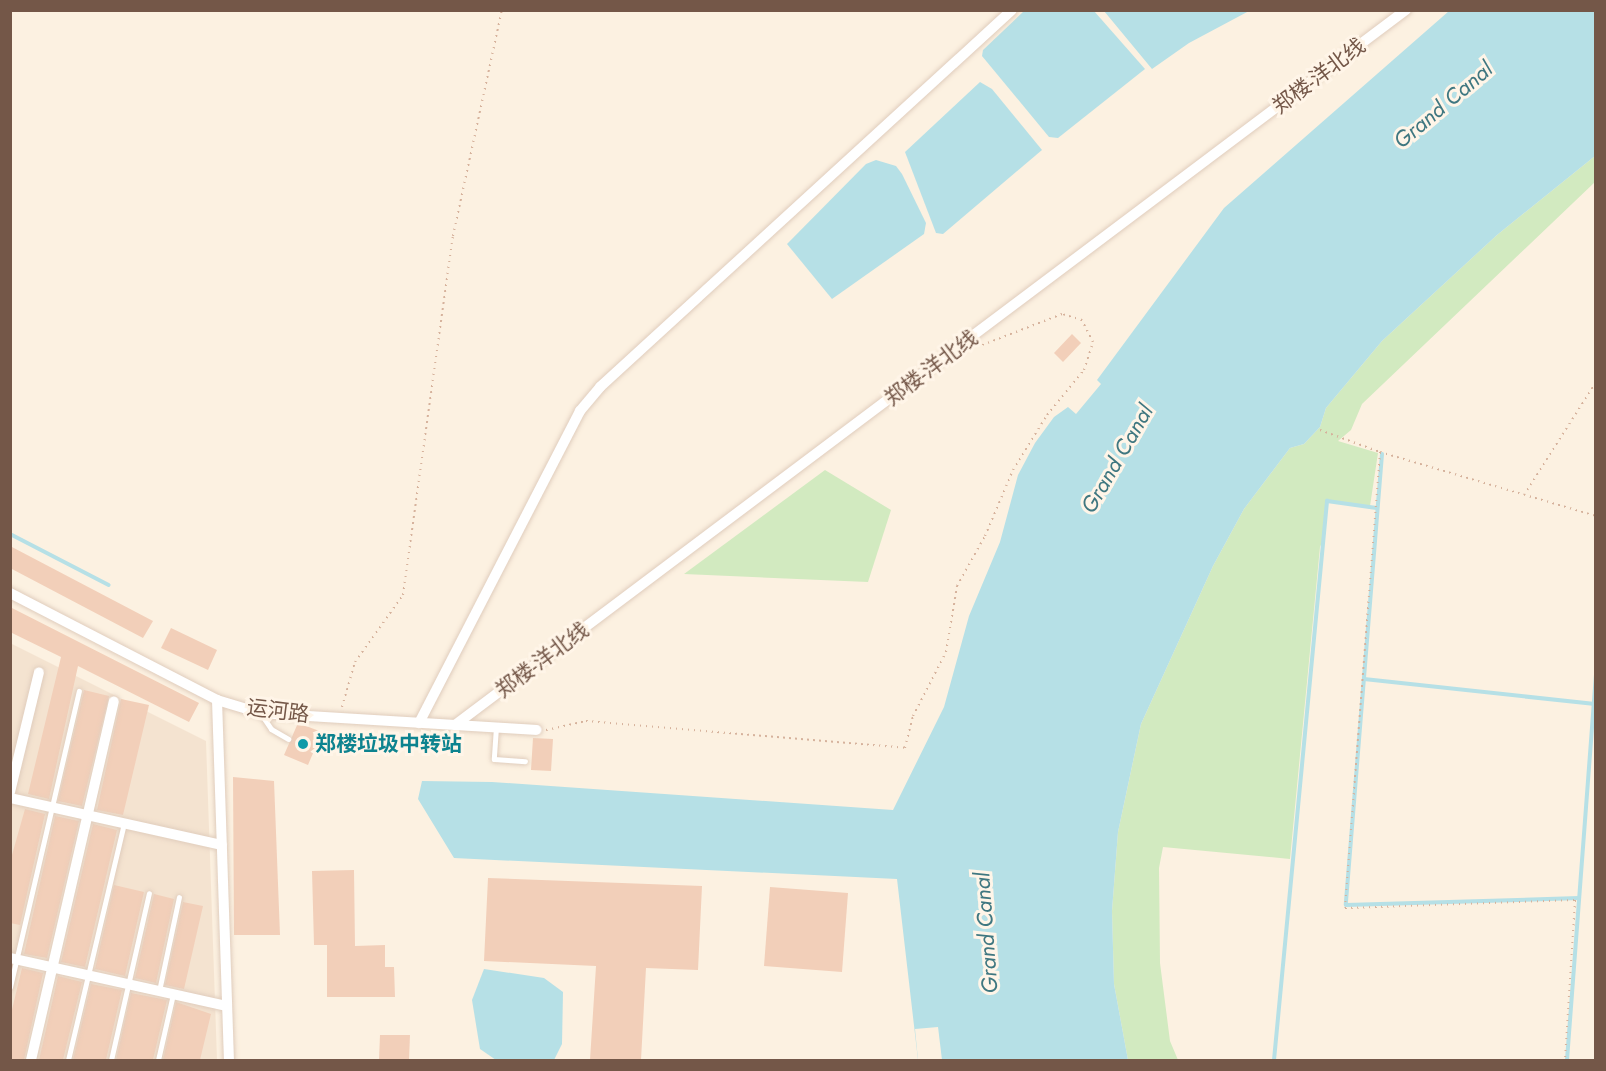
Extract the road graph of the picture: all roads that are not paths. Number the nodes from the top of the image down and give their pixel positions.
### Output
1 (1012, 10) edge
2 (1406, 10) edge
3 (10, 594) edge
4 (39, 672) dead end
5 (79, 691) dead end
6 (217, 700) junction
7 (114, 701) dead end
8 (260, 713) junction
9 (418, 723) junction
10 (455, 725) junction
11 (496, 727) junction
12 (536, 730) road end
13 (288, 739) dead end
14 (525, 761) dead end
15 (10, 792) edge
16 (10, 798) edge
17 (52, 807) junction
18 (87, 815) junction
19 (124, 823) junction
20 (222, 845) junction
21 (149, 893) dead end
22 (179, 897) dead end
23 (14, 958) edge
24 (52, 967) junction
25 (88, 975) junction
26 (128, 984) junction
27 (10, 987) edge
28 (159, 991) junction
29 (173, 994) junction
30 (227, 1006) junction
31 (31, 1060) edge
32 (68, 1060) edge
33 (111, 1060) edge
34 (158, 1060) edge
35 (229, 1060) edge

1 - 9 street
2 - 10 street, 郑楼-洋北线
3 - 6 street, 运河路
4 - 15 street
5 - 17 lane
6 - 8 street, 运河路
6 - 20 street
7 - 18 street
8 - 9 street, 运河路
8 - 13 lane
9 - 10 street, 运河路
10 - 11 street, 运河路
11 - 12 street, 运河路
11 - 14 lane
16 - 17 street
17 - 18 street
17 - 23 lane
18 - 19 street
18 - 24 street
19 - 20 street
19 - 25 lane
20 - 30 street
21 - 26 lane
22 - 28 lane
23 - 24 street
23 - 27 lane
24 - 25 street
24 - 31 street
25 - 26 street
25 - 32 lane
26 - 28 street
26 - 33 lane
28 - 29 street
29 - 30 street
29 - 34 lane
30 - 35 street

